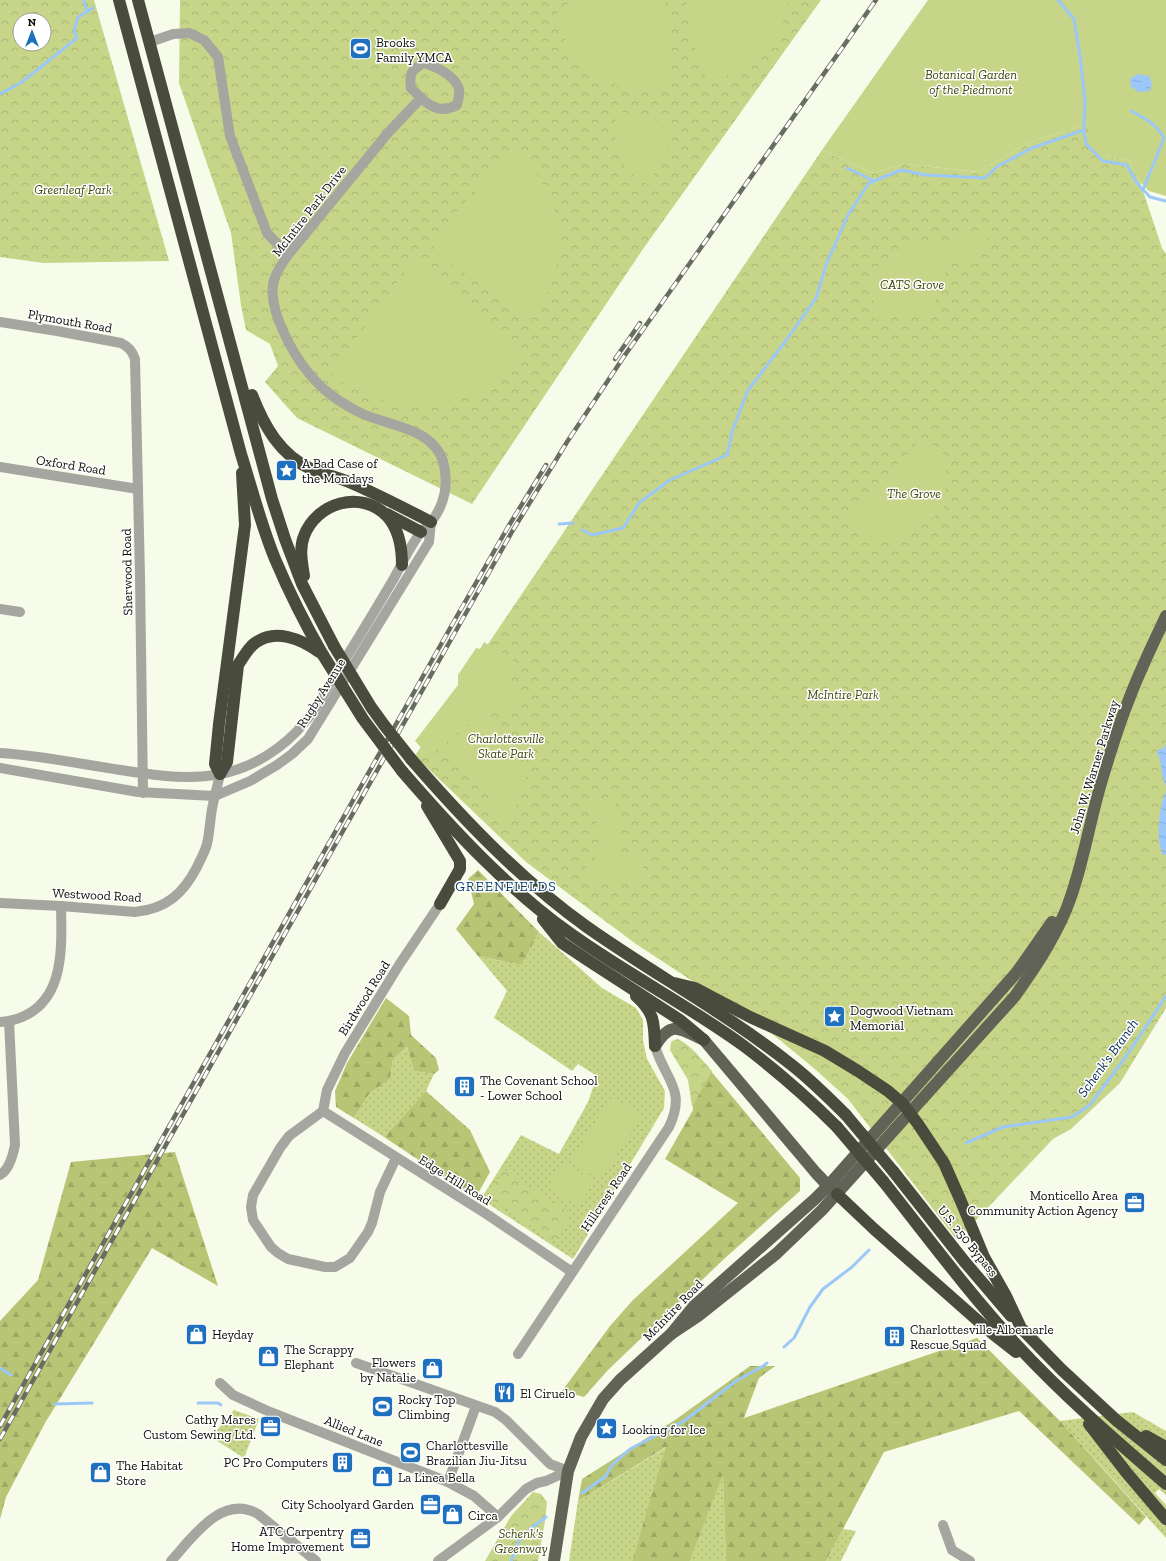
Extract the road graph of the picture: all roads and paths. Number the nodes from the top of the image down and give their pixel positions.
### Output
1 (119, 0) edge
2 (138, 0) edge
3 (150, 42) junction
4 (421, 98) junction
5 (288, 255) junction
6 (0, 322) edge
7 (226, 327) junction
8 (132, 352) joint
9 (241, 454) junction
10 (0, 467) edge
11 (138, 489) junction
12 (377, 509) junction
13 (431, 522) junction
14 (421, 532) junction
15 (402, 565) junction
16 (307, 594) junction
17 (0, 609) edge
18 (20, 612) dead end
19 (1166, 616) edge
20 (323, 655) junction
21 (0, 753) edge
22 (0, 768) edge
23 (143, 773) junction
24 (220, 774) junction
25 (418, 790) junction
26 (143, 793) junction
27 (215, 796) junction
28 (0, 903) edge
29 (440, 904) joint
30 (531, 904) junction
31 (61, 906) junction
32 (615, 978) junction
33 (674, 983) junction
34 (4, 1022) edge
35 (704, 1040) junction
36 (655, 1046) junction
37 (906, 1108) junction
38 (323, 1112) junction
39 (396, 1158) junction
40 (0, 1175) edge
41 (833, 1190) junction
42 (572, 1272) junction
43 (1021, 1328) junction
44 (518, 1354) dead end
45 (356, 1363) dead end
46 (1044, 1373) junction
47 (220, 1383) dead end
48 (1064, 1394) junction
49 (476, 1406) junction
50 (1116, 1420) junction
51 (1166, 1447) edge
52 (1166, 1460) edge
53 (568, 1471) junction
54 (448, 1482) junction
55 (1166, 1484) edge
56 (498, 1517) junction
57 (1166, 1519) edge
58 (943, 1525) dead end
59 (171, 1561) edge
60 (316, 1561) edge
61 (438, 1561) edge
62 (554, 1561) edge
63 (970, 1561) edge

1 - 9 highway
2 - 3 highway
3 - 5 street
3 - 7 highway
4 - 4 street
4 - 5 street, McIntire Park Drive
5 - 13 street, McIntire Park Drive
6 - 8 street, Plymouth Road
7 - 13 highway
7 - 16 highway
8 - 11 street, Sherwood Road
9 - 20 highway
9 - 24 highway
10 - 11 street, Oxford Road
11 - 23 street, Sherwood Road
12 - 14 highway
12 - 15 highway
12 - 16 highway
13 - 14 street, McIntire Park Drive
13 - 27 street, Rugby Avenue
14 - 15 street, Rugby Avenue
15 - 24 street, Rugby Avenue
16 - 33 highway, U.S. 250 Bypass, bridge
17 - 18 street
19 - 37 main road, John W. Warner Parkway
20 - 24 highway
20 - 25 highway, bridge
21 - 23 street, Rugby Avenue
22 - 26 street, Rugby Avenue
23 - 24 street, Rugby Avenue
23 - 26 street, Sherwood Road
24 - 27 street, Westwood Road
25 - 29 highway
25 - 30 highway
26 - 27 street, Rugby Avenue
27 - 31 street, Westwood Road
28 - 31 street, Westwood Road
29 - 38 street, Birdwood Road
30 - 32 highway
30 - 46 highway, bridge
31 - 34 street
32 - 35 highway
32 - 36 highway
33 - 37 highway
33 - 43 highway, U.S. 250 Bypass, bridge
34 - 40 street
35 - 36 main road
35 - 41 main road
36 - 42 street, Hillcrest Road
37 - 41 main road, John W. Warner Parkway
37 - 43 highway
38 - 39 street, Edge Hill Road
38 - 39 street
39 - 42 street, Edge Hill Road
41 - 46 highway
41 - 53 main road, McIntire Road
42 - 44 street, Hillcrest Road
43 - 50 highway
45 - 49 street
46 - 48 highway
47 - 54 street, Allied Lane
48 - 55 highway
48 - 57 highway
49 - 53 street
49 - 54 street
50 - 51 highway
50 - 52 highway
53 - 56 street
53 - 62 main road, McIntire Road
54 - 56 street, Allied Lane
56 - 61 street
58 - 63 street
59 - 60 street

